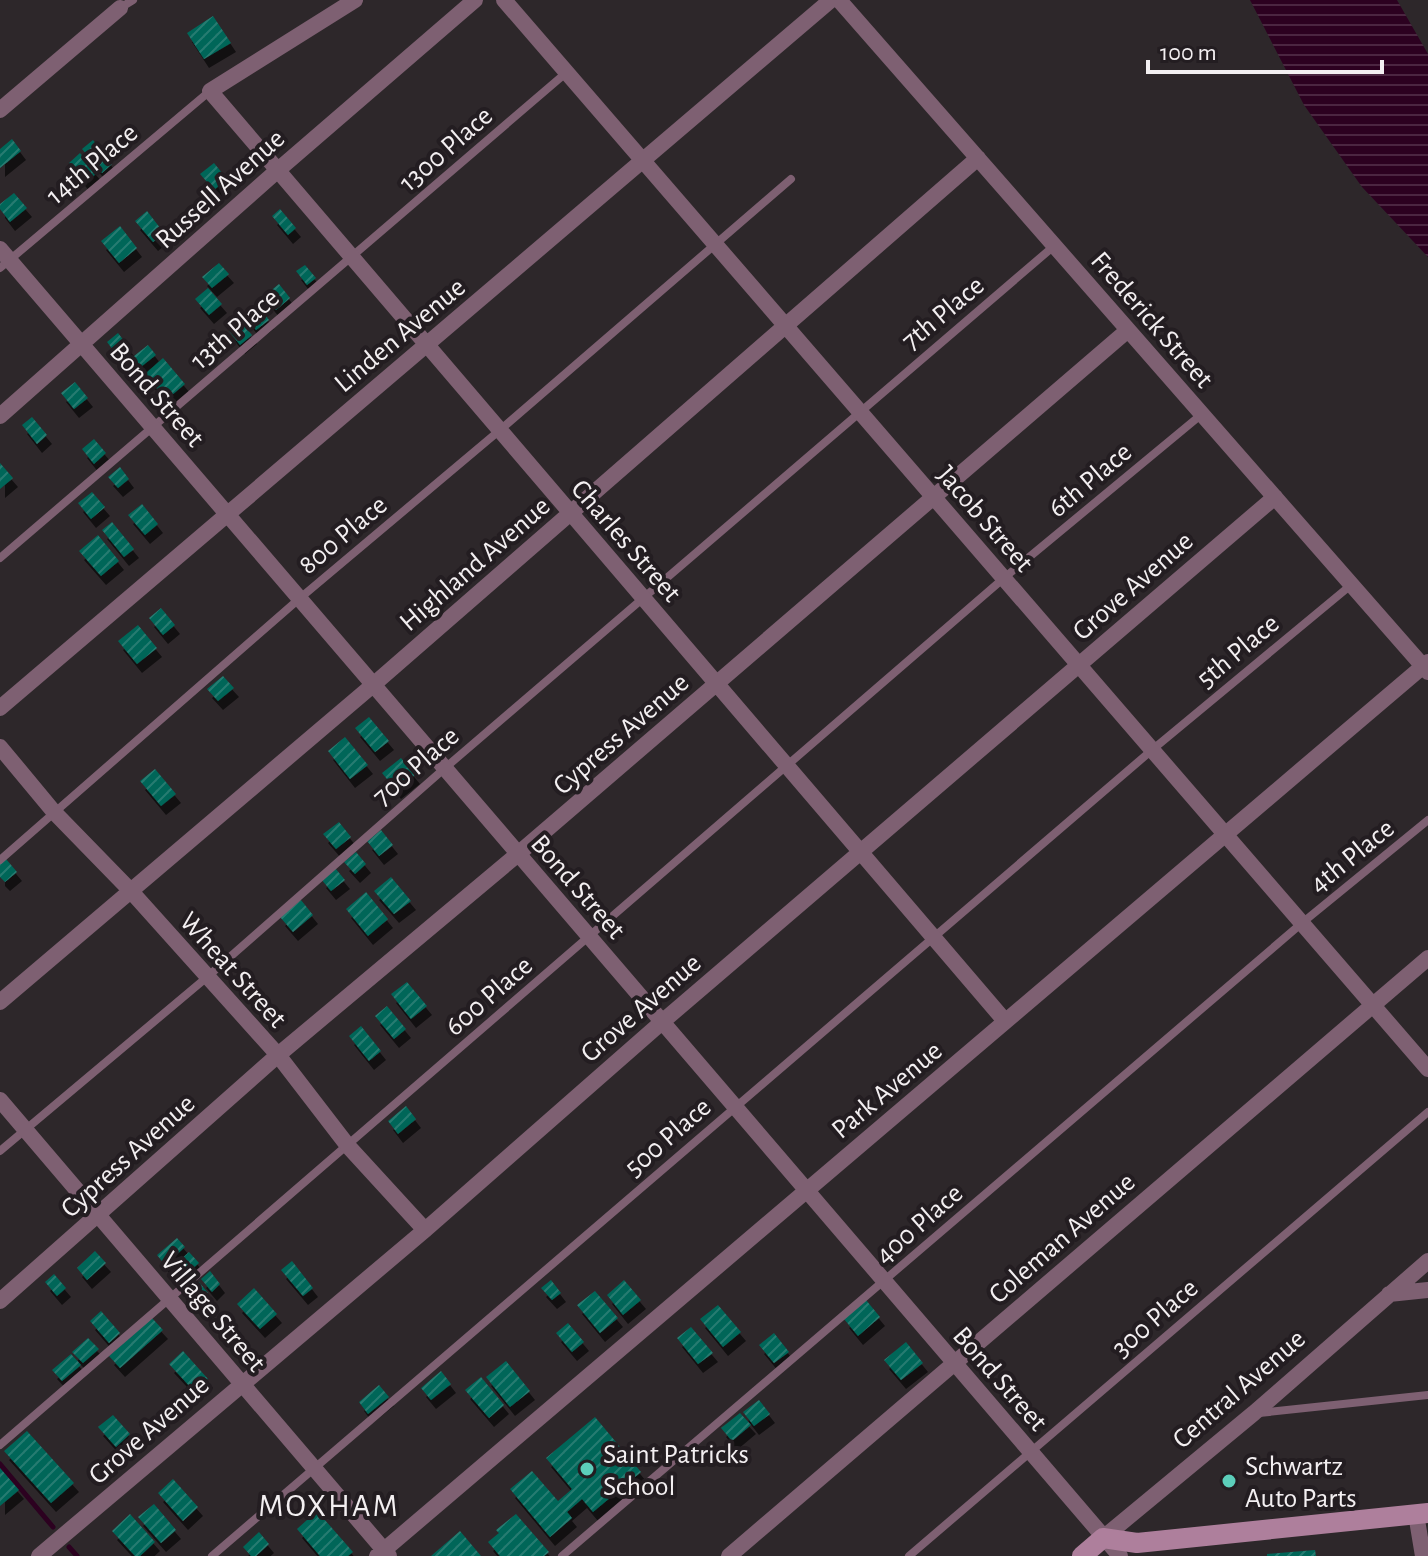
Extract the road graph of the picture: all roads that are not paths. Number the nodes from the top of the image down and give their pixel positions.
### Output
1 (355, 0) edge
2 (475, 0) edge
3 (504, 0) edge
4 (831, 0) edge
5 (839, 0) edge
6 (127, 4) edge
7 (567, 72) junction
8 (210, 91) junction
9 (0, 110) edge
10 (978, 158) junction
11 (643, 161) junction
12 (278, 170) junction
13 (791, 179) dead end
14 (714, 243) junction
15 (1054, 246) junction
16 (351, 257) junction
17 (3, 259) edge
18 (785, 326) junction
19 (1128, 330) junction
20 (83, 345) junction
21 (427, 345) junction
22 (859, 411) junction
23 (1202, 414) junction
24 (0, 416) edge
25 (153, 427) junction
26 (500, 430) junction
27 (933, 497) junction
28 (1275, 497) junction
29 (570, 513) junction
30 (227, 515) junction
31 (0, 558) edge
32 (1004, 578) junction
33 (1351, 585) junction
34 (643, 598) junction
35 (299, 599) junction
36 (1079, 665) junction
37 (1426, 667) edge
38 (717, 684) junction
39 (373, 685) junction
40 (0, 708) edge
41 (0, 747) edge
42 (1152, 750) junction
43 (787, 766) junction
44 (445, 768) junction
45 (54, 812) junction
46 (1428, 820) edge
47 (1225, 834) junction
48 (861, 852) junction
49 (518, 854) junction
50 (0, 860) edge
51 (129, 889) junction
52 (1302, 923) junction
53 (589, 937) junction
54 (933, 937) junction
55 (1428, 958) edge
56 (206, 978) junction
57 (0, 1002) edge
58 (1372, 1004) junction
59 (1005, 1021) junction
60 (662, 1022) junction
61 (278, 1055) junction
62 (1428, 1069) edge
63 (0, 1100) edge
64 (735, 1107) junction
65 (1428, 1112) edge
66 (25, 1130) junction
67 (348, 1146) junction
68 (0, 1151) edge
69 (806, 1191) junction
70 (99, 1216) junction
71 (425, 1230) junction
72 (1428, 1261) edge
73 (884, 1281) junction
74 (1428, 1290) edge
75 (1389, 1294) junction
76 (169, 1299) junction
77 (0, 1301) edge
78 (954, 1363) junction
79 (241, 1383) junction
80 (1428, 1395) edge
81 (1254, 1413) junction
82 (0, 1445) edge
83 (1030, 1453) junction
84 (314, 1468) junction
85 (1422, 1513) edge
86 (1103, 1538) junction
87 (383, 1554) edge
88 (39, 1556) edge
89 (212, 1556) edge
90 (562, 1556) edge
91 (729, 1556) edge
92 (909, 1556) edge
93 (1082, 1556) edge
94 (1120, 1556) edge
95 (1423, 1556) edge

1 - 8 street
2 - 12 street, Russell Avenue
3 - 7 street, Jacob Street
4 - 11 street, Linden Avenue
5 - 10 street, Frederick Street
6 - 9 street
7 - 11 street, Jacob Street
7 - 16 lane, 1300 Place
8 - 12 street, Charles Street
8 - 17 lane, 14th Place
10 - 15 street, Frederick Street
10 - 18 street, Highland Avenue
11 - 14 street, Jacob Street
11 - 21 street, Linden Avenue
12 - 16 street, Charles Street
12 - 20 street, Russell Avenue
13 - 14 lane, 800 Place
14 - 18 street, Jacob Street
14 - 26 lane, 800 Place
15 - 19 street, Frederick Street
15 - 22 lane, 7th Place
16 - 21 street, Charles Street
16 - 25 lane, 13th Place
17 - 20 street, Bond Street
18 - 22 street, Jacob Street
18 - 29 street, Highland Avenue
19 - 23 street, Frederick Street
19 - 27 street, Cypress Avenue
20 - 24 street, Russell Avenue
20 - 25 street, Bond Street
21 - 26 street, Charles Street
21 - 30 street, Linden Avenue
22 - 27 street, Jacob Street
22 - 34 lane, 700 Place
23 - 28 street, Frederick Street
23 - 32 lane, 6th Place
25 - 30 street, Bond Street
25 - 31 lane, 13th Place
26 - 29 street, Charles Street
26 - 35 lane, 800 Place
27 - 32 street, Jacob Street
27 - 38 street, Cypress Avenue
28 - 33 street, Frederick Street
28 - 36 street, Grove Avenue
29 - 34 street, Charles Street
29 - 39 street, Highland Avenue
30 - 35 street, Bond Street
30 - 40 street, Linden Avenue
32 - 36 street, Jacob Street
32 - 43 lane, 600 Place
33 - 37 street, Frederick Street
33 - 42 lane, 5th Place
34 - 38 street, Charles Street
34 - 44 lane, 700 Place
35 - 39 street, Bond Street
35 - 45 lane, 800 Place
36 - 42 street, Jacob Street
36 - 48 street, Grove Avenue
37 - 47 street, Park Avenue
38 - 43 street, Charles Street
38 - 49 street, Cypress Avenue
39 - 44 street, Bond Street
39 - 51 street, Highland Avenue
41 - 45 street, Wheat Street
42 - 47 street, Jacob Street
42 - 54 lane, 500 Place
43 - 48 street, Charles Street
43 - 53 lane, 600 Place
44 - 49 street, Bond Street
44 - 56 lane, 700 Place
45 - 50 lane, 800 Place
45 - 51 street, Wheat Street
46 - 52 lane, 4th Place
47 - 52 street, Jacob Street
47 - 59 street, Park Avenue
48 - 54 street, Charles Street
48 - 60 street, Grove Avenue
49 - 53 street, Bond Street
49 - 61 street, Cypress Avenue
51 - 56 street, Wheat Street
51 - 57 street, Highland Avenue
52 - 58 street, Jacob Street
52 - 73 lane, 400 Place
53 - 60 street, Bond Street
53 - 67 lane, 600 Place
54 - 59 street, Charles Street
54 - 64 lane, 500 Place
55 - 58 street, Coleman Avenue
56 - 61 street, Wheat Street
56 - 66 lane, 700 Place
58 - 62 street, Jacob Street
58 - 78 street, Coleman Avenue
59 - 69 street, Park Avenue
60 - 64 street, Bond Street
60 - 71 street, Grove Avenue
61 - 67 street, Wheat Street
61 - 70 street, Cypress Avenue
63 - 66 street, Village Street
64 - 69 street, Bond Street
64 - 84 lane, 500 Place
65 - 83 lane, 300 Place
66 - 68 lane, 700 Place
66 - 70 street, Village Street
67 - 71 street, Wheat Street
67 - 76 lane, 600 Place
69 - 73 street, Bond Street
69 - 87 street, Park Avenue
70 - 76 street, Village Street
70 - 77 street, Cypress Avenue
71 - 79 street, Grove Avenue
72 - 75 street, Central Avenue
73 - 78 street, Bond Street
73 - 90 lane, 400 Place
74 - 75 street
75 - 81 street, Central Avenue
76 - 79 street, Village Street
76 - 82 lane, 600 Place
78 - 83 street, Bond Street
78 - 91 street, Coleman Avenue
79 - 84 street, Village Street
79 - 88 street, Grove Avenue
80 - 81 lane
81 - 86 street, Central Avenue
83 - 86 street, Bond Street
83 - 92 lane, 300 Place
84 - 87 street, Village Street
84 - 89 lane, 500 Place
85 - 86 main road
85 - 95 street
86 - 93 main road, Central Avenue
86 - 94 street, Bond Street

